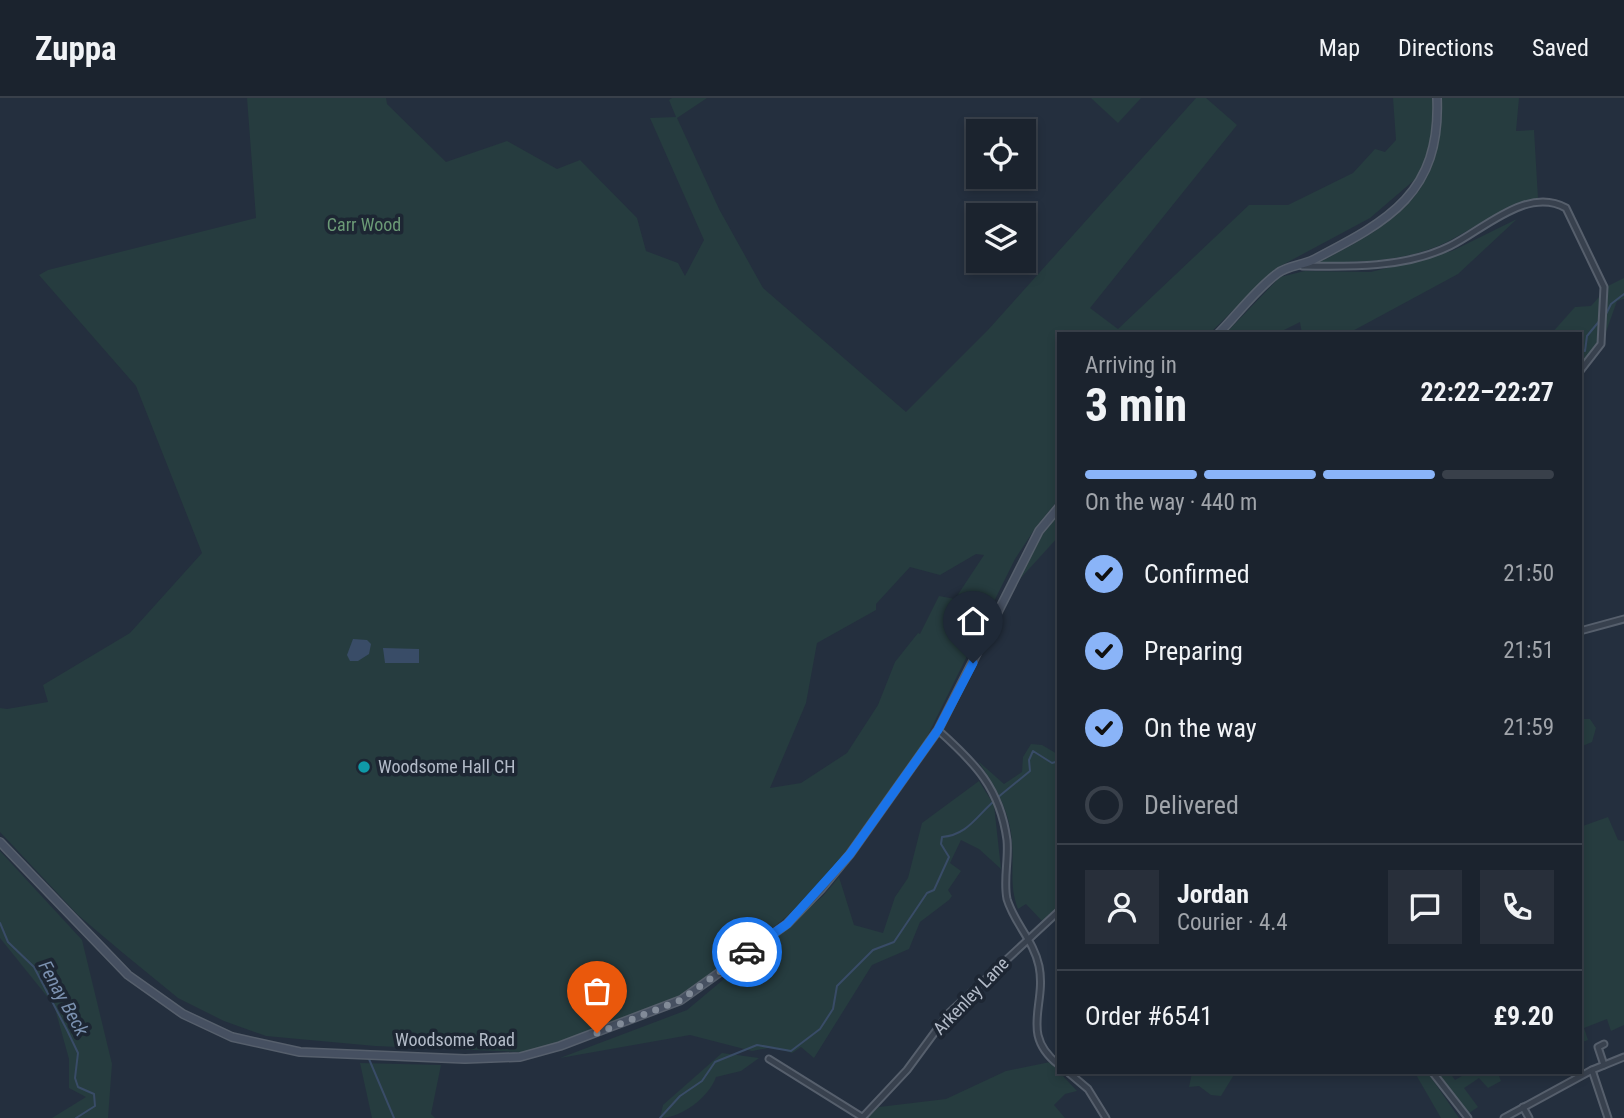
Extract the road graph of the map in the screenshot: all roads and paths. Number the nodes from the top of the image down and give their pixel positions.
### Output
1 (1437, 98) edge
2 (1302, 266) junction
3 (1220, 332) edge
4 (1582, 368) edge
5 (1057, 510) edge
6 (1624, 619) edge
7 (1582, 630) edge
8 (938, 730) junction
9 (0, 842) edge
10 (1057, 913) edge
11 (1027, 940) junction
12 (1604, 1044) dead end
13 (1624, 1058) edge
14 (769, 1059) dead end
15 (1057, 1063) edge
16 (1604, 1065) junction
17 (1592, 1070) junction
18 (1070, 1074) edge
19 (1434, 1074) edge
20 (1523, 1107) junction
21 (862, 1118) edge
22 (1106, 1118) edge
23 (1468, 1118) edge
24 (1504, 1118) edge
25 (1529, 1118) edge
26 (1608, 1118) edge

1 - 2 street
2 - 3 street
2 - 4 street
5 - 8 street, Woodsome Road
6 - 7 street
8 - 9 street, Woodsome Road
8 - 11 street
10 - 11 street, Arkenley Lane
11 - 15 street
11 - 21 street, Arkenley Lane
12 - 16 street
13 - 16 street
14 - 21 street
16 - 17 street
17 - 20 street
17 - 26 street
18 - 22 street
19 - 23 street
20 - 24 street
20 - 25 street

